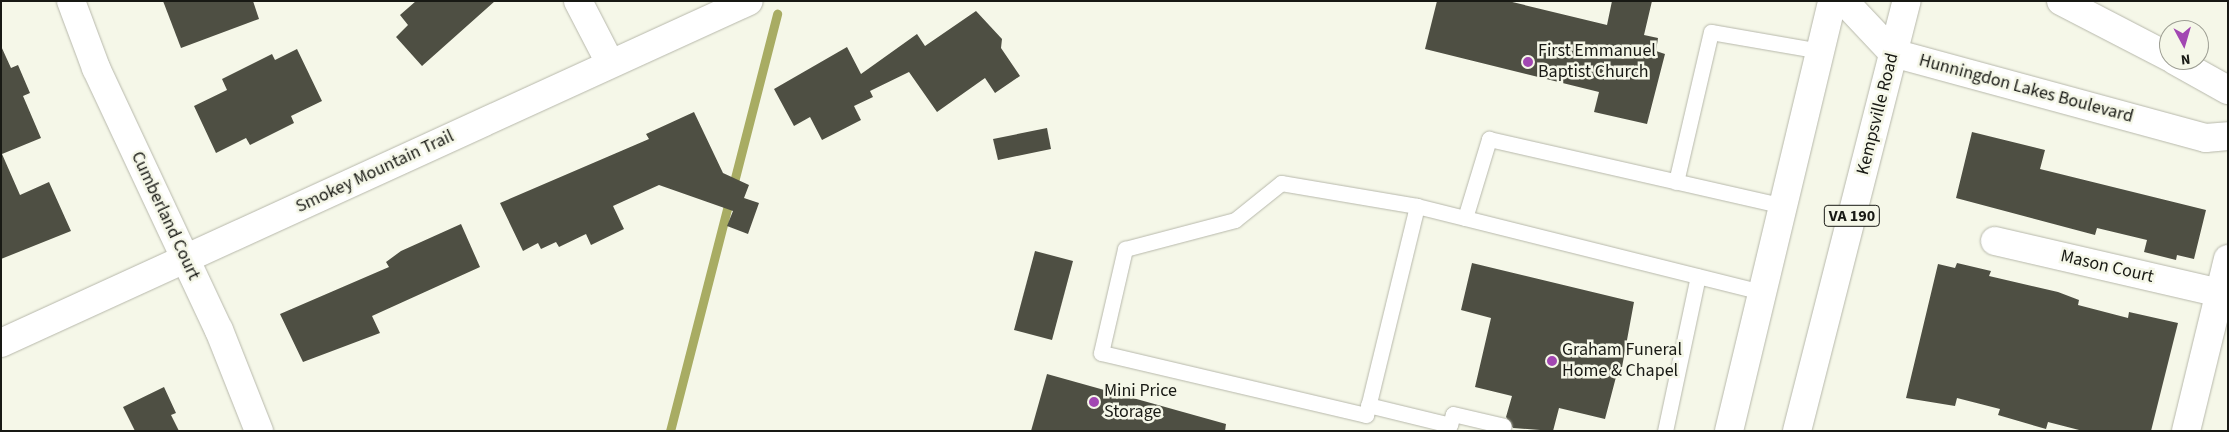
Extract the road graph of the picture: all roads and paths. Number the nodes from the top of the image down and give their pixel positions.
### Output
1 (71, 1) edge
2 (578, 1) edge
3 (749, 1) edge
4 (1832, 1) edge
5 (1844, 1) edge
6 (1906, 1) edge
7 (2060, 1) edge
8 (1821, 51) junction
9 (2159, 52) edge
10 (1893, 53) junction
11 (610, 63) junction
12 (2192, 70) edge
13 (2228, 90) edge
14 (2228, 136) edge
15 (1676, 182) junction
16 (1417, 206) junction
17 (1783, 206) junction
18 (1466, 218) junction
19 (1995, 241) dead end
20 (2228, 259) edge
21 (186, 260) junction
22 (1698, 276) junction
23 (1762, 292) junction
24 (2220, 293) junction
25 (1, 343) edge
26 (1368, 405) junction
27 (1504, 426) dead end
28 (260, 431) edge
29 (1665, 431) edge
30 (1729, 431) edge
31 (1797, 431) edge
32 (2186, 431) edge

1 - 21 street, Cumberland Court
2 - 11 street
3 - 11 street, Smokey Mountain Trail
4 - 8 street
5 - 10 street
6 - 10 street, Kempsville Road / VA 190
7 - 9 street
8 - 15 lane
8 - 17 street
10 - 14 street, Hunningdon Lakes Boulevard
10 - 31 street, Kempsville Road / VA 190
11 - 21 street, Smokey Mountain Trail
12 - 13 street
15 - 17 lane
15 - 18 lane
16 - 18 lane
16 - 26 lane
16 - 26 lane
17 - 23 street
18 - 22 lane
19 - 24 street, Mason Court
20 - 24 street
21 - 25 street, Smokey Mountain Trail
21 - 28 street, Cumberland Court
22 - 23 lane
22 - 29 lane
23 - 30 street
24 - 32 street
26 - 27 lane

